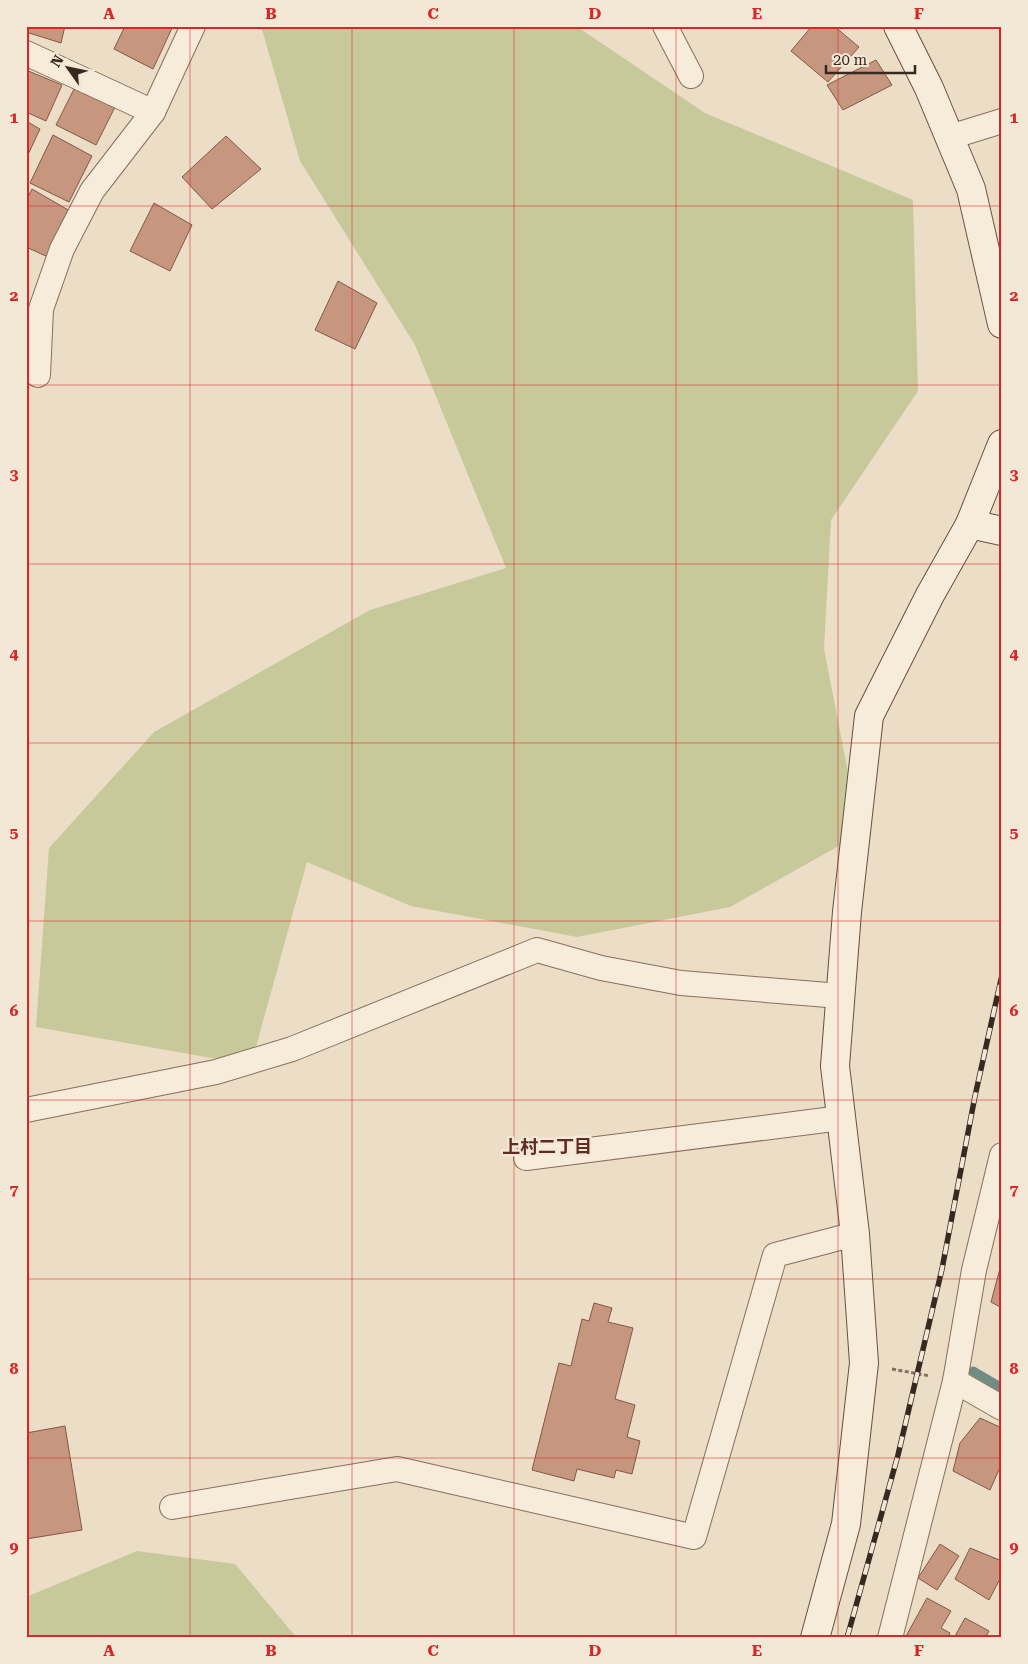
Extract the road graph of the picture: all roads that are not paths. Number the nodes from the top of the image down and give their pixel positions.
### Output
1 (193, 26) edge
2 (665, 26) edge
3 (898, 26) edge
4 (26, 54) edge
5 (691, 76) dead end
6 (154, 112) junction
7 (1002, 121) edge
8 (950, 137) junction
9 (1002, 324) edge
10 (38, 375) dead end
11 (1002, 444) edge
12 (970, 524) junction
13 (1002, 531) edge
14 (840, 996) junction
15 (26, 1110) edge
16 (841, 1118) junction
17 (1002, 1155) edge
18 (526, 1158) dead end
19 (855, 1234) junction
20 (955, 1382) junction
21 (1002, 1408) edge
22 (172, 1507) dead end
23 (814, 1638) edge
24 (890, 1638) edge

1 - 6 street
2 - 5 street
3 - 8 street
4 - 6 street
6 - 10 street
7 - 8 street
8 - 9 street
11 - 12 street
12 - 13 street
12 - 14 street
14 - 15 street
14 - 16 street
16 - 18 street
16 - 19 street
17 - 20 street
19 - 22 street
19 - 23 street
20 - 21 street
20 - 24 street

